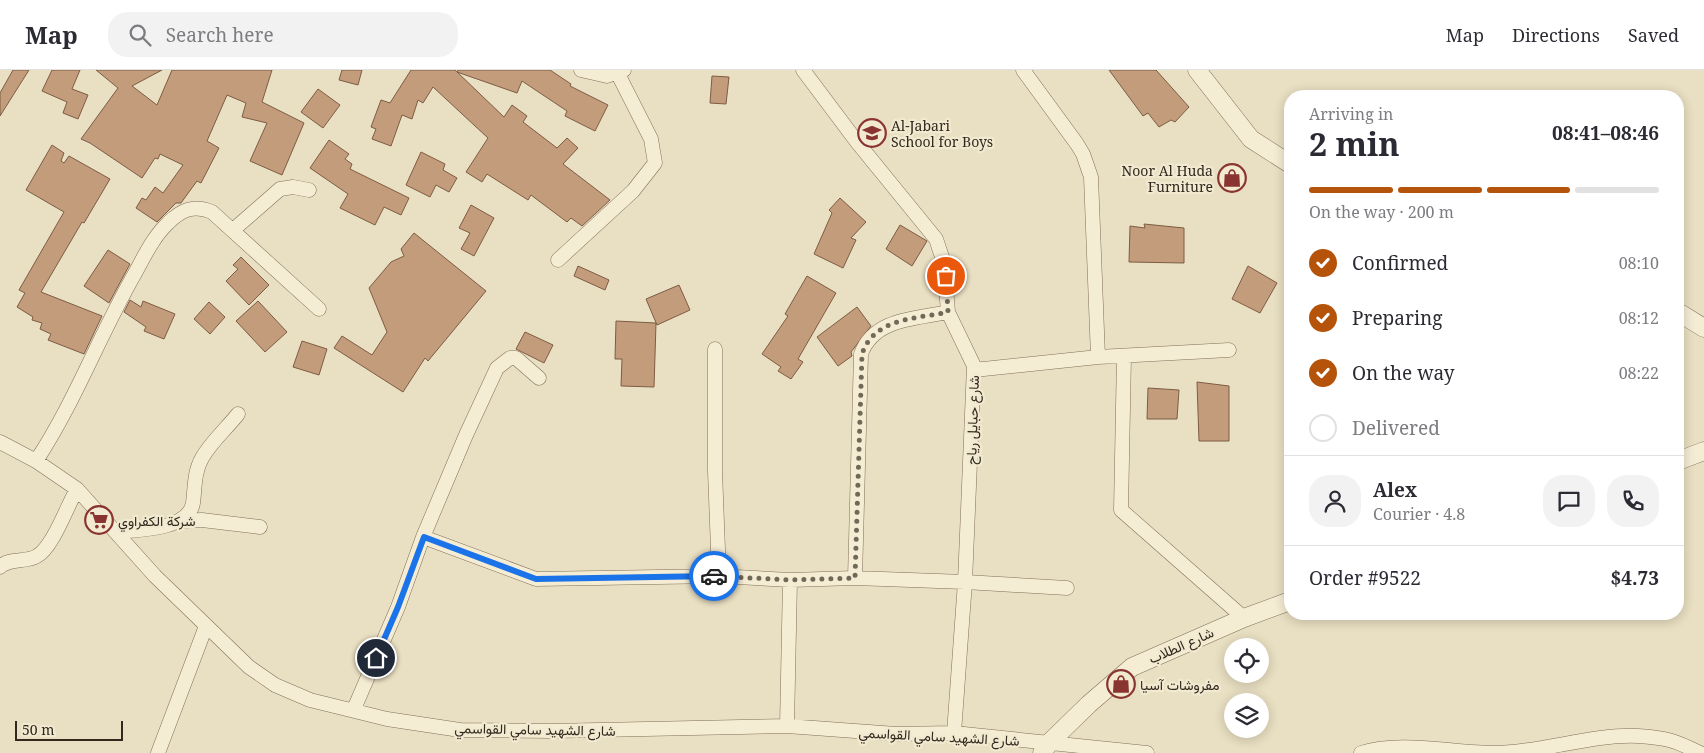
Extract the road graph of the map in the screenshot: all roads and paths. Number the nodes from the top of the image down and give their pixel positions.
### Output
1 (582, 70) edge
2 (803, 70) edge
3 (1023, 70) edge
4 (1197, 70) edge
5 (621, 72) edge
6 (1284, 160) edge
7 (308, 190) dead end
8 (233, 230) junction
9 (558, 260) dead end
10 (319, 309) dead end
11 (948, 312) junction
12 (1684, 316) edge
13 (1704, 328) edge
14 (715, 349) dead end
15 (1228, 350) dead end
16 (1124, 356) junction
17 (1098, 357) junction
18 (974, 370) junction
19 (539, 378) dead end
20 (238, 414) dead end
21 (0, 442) edge
22 (1704, 451) edge
23 (1684, 459) edge
24 (36, 461) junction
25 (77, 489) junction
26 (181, 522) junction
27 (260, 527) dead end
28 (116, 532) junction
29 (424, 537) junction
30 (0, 567) edge
31 (719, 576) junction
32 (855, 578) junction
33 (790, 580) junction
34 (965, 582) junction
35 (1067, 588) dead end
36 (1284, 603) edge
37 (1244, 618) junction
38 (206, 626) junction
39 (354, 709) junction
40 (787, 726) junction
41 (954, 733) junction
42 (1046, 748) edge
43 (158, 753) edge
44 (1146, 753) edge
45 (1361, 753) edge
46 (1700, 753) edge

1 - 5 street
2 - 11 street, شارع حبايل رياح
3 - 17 street
4 - 6 street
5 - 9 street
7 - 8 street
8 - 10 street
8 - 24 street
11 - 18 street, شارع حبايل رياح
11 - 32 street
12 - 13 street
14 - 31 street
15 - 16 street
16 - 17 street
16 - 37 street
17 - 18 street
18 - 34 street, شارع حبايل رياح
19 - 29 street
20 - 26 street
21 - 24 street, شارع الشهيد سامي القواسمي
22 - 23 street
24 - 25 street, شارع الشهيد سامي القواسمي
25 - 28 street, شارع الشهيد سامي القواسمي
25 - 30 street
26 - 27 street
26 - 28 street
28 - 38 street, شارع الشهيد سامي القواسمي
29 - 31 street
29 - 39 street
31 - 33 street
32 - 33 street
32 - 34 street
33 - 40 street
34 - 35 street
34 - 41 street, شارع حبايل رياح
36 - 37 street, شارع الطلاب
37 - 42 street, شارع الطلاب
38 - 39 street, شارع الشهيد سامي القواسمي
38 - 43 street
39 - 40 street, شارع الشهيد سامي القواسمي
40 - 41 street, شارع الشهيد سامي القواسمي
41 - 42 street, شارع الشهيد سامي القواسمي
42 - 44 street, شارع الشهيد سامي القواسمي
45 - 46 street

